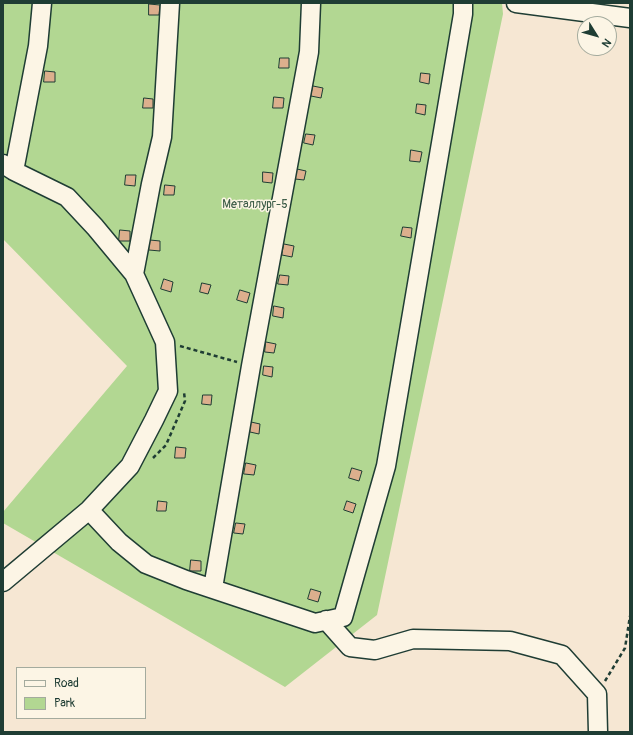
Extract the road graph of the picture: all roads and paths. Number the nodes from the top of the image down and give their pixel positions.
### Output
1 (42, 3) edge
2 (170, 3) edge
3 (311, 3) edge
4 (463, 3) edge
5 (516, 3) edge
6 (630, 18) edge
7 (8, 167) edge
8 (134, 274) junction
9 (165, 342) junction
10 (251, 366) junction
11 (89, 510) junction
12 (3, 582) edge
13 (213, 588) junction
14 (630, 616) edge
15 (326, 620) junction
16 (597, 694) junction
17 (598, 732) edge

1 - 7 street
2 - 8 street
3 - 10 street
4 - 15 street
5 - 6 street
7 - 8 street
8 - 9 street
9 - 10 path
9 - 11 street
10 - 13 street
11 - 12 street
11 - 13 street
13 - 15 street
14 - 16 path
15 - 16 street
16 - 17 street

